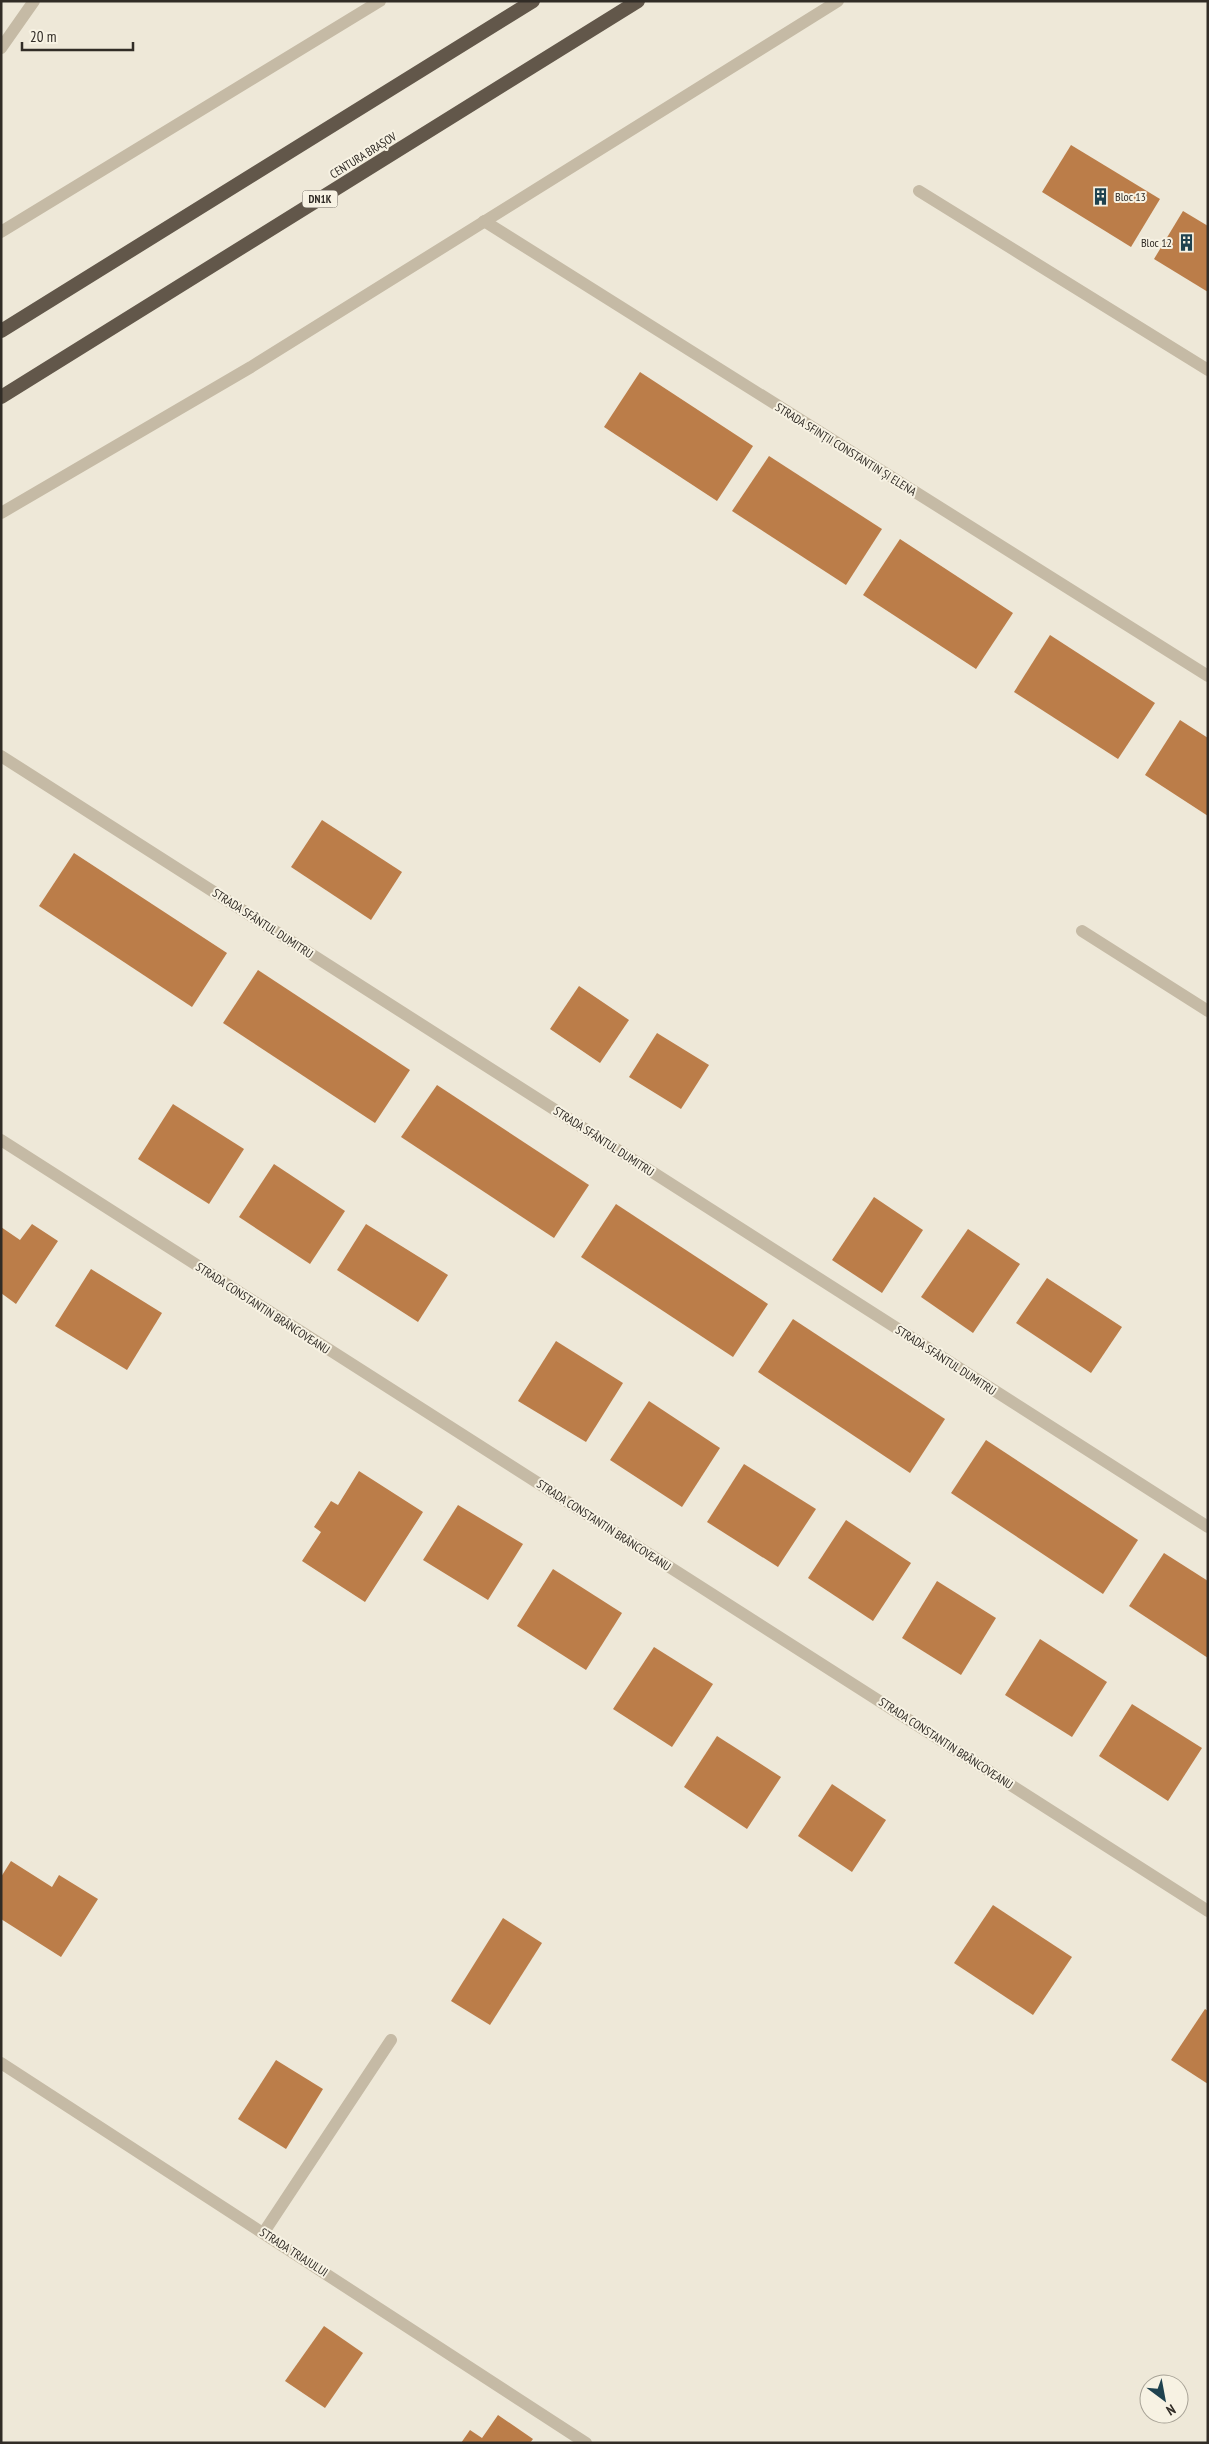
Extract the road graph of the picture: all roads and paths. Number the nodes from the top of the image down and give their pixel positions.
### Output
1 (34, 1) edge
2 (380, 1) edge
3 (533, 1) edge
4 (638, 1) edge
5 (838, 1) edge
6 (1, 48) edge
7 (919, 191) dead end
8 (484, 221) junction
9 (1, 232) edge
10 (1, 331) edge
11 (1208, 370) edge
12 (1, 397) edge
13 (1, 513) edge
14 (1208, 676) edge
15 (1, 756) edge
16 (1082, 931) dead end
17 (1208, 1011) edge
18 (1, 1140) edge
19 (1208, 1527) edge
20 (1208, 1911) edge
21 (390, 2040) dead end
22 (1, 2063) edge
23 (264, 2232) junction
24 (586, 2443) edge

1 - 6 street
2 - 9 street
3 - 10 highway
4 - 12 highway, CENTURA BRAȘOV / DN1K
5 - 8 street
7 - 11 street
8 - 13 street
8 - 14 street, STRADA SFINȚII CONSTANTIN ȘI ELENA
15 - 19 street, STRADA SFÂNTUL DUMITRU
16 - 17 street
18 - 20 street, STRADA CONSTANTIN BRÂNCOVEANU
21 - 23 street
22 - 23 street, STRADA TRIAJULUI
23 - 24 street, STRADA TRIAJULUI

